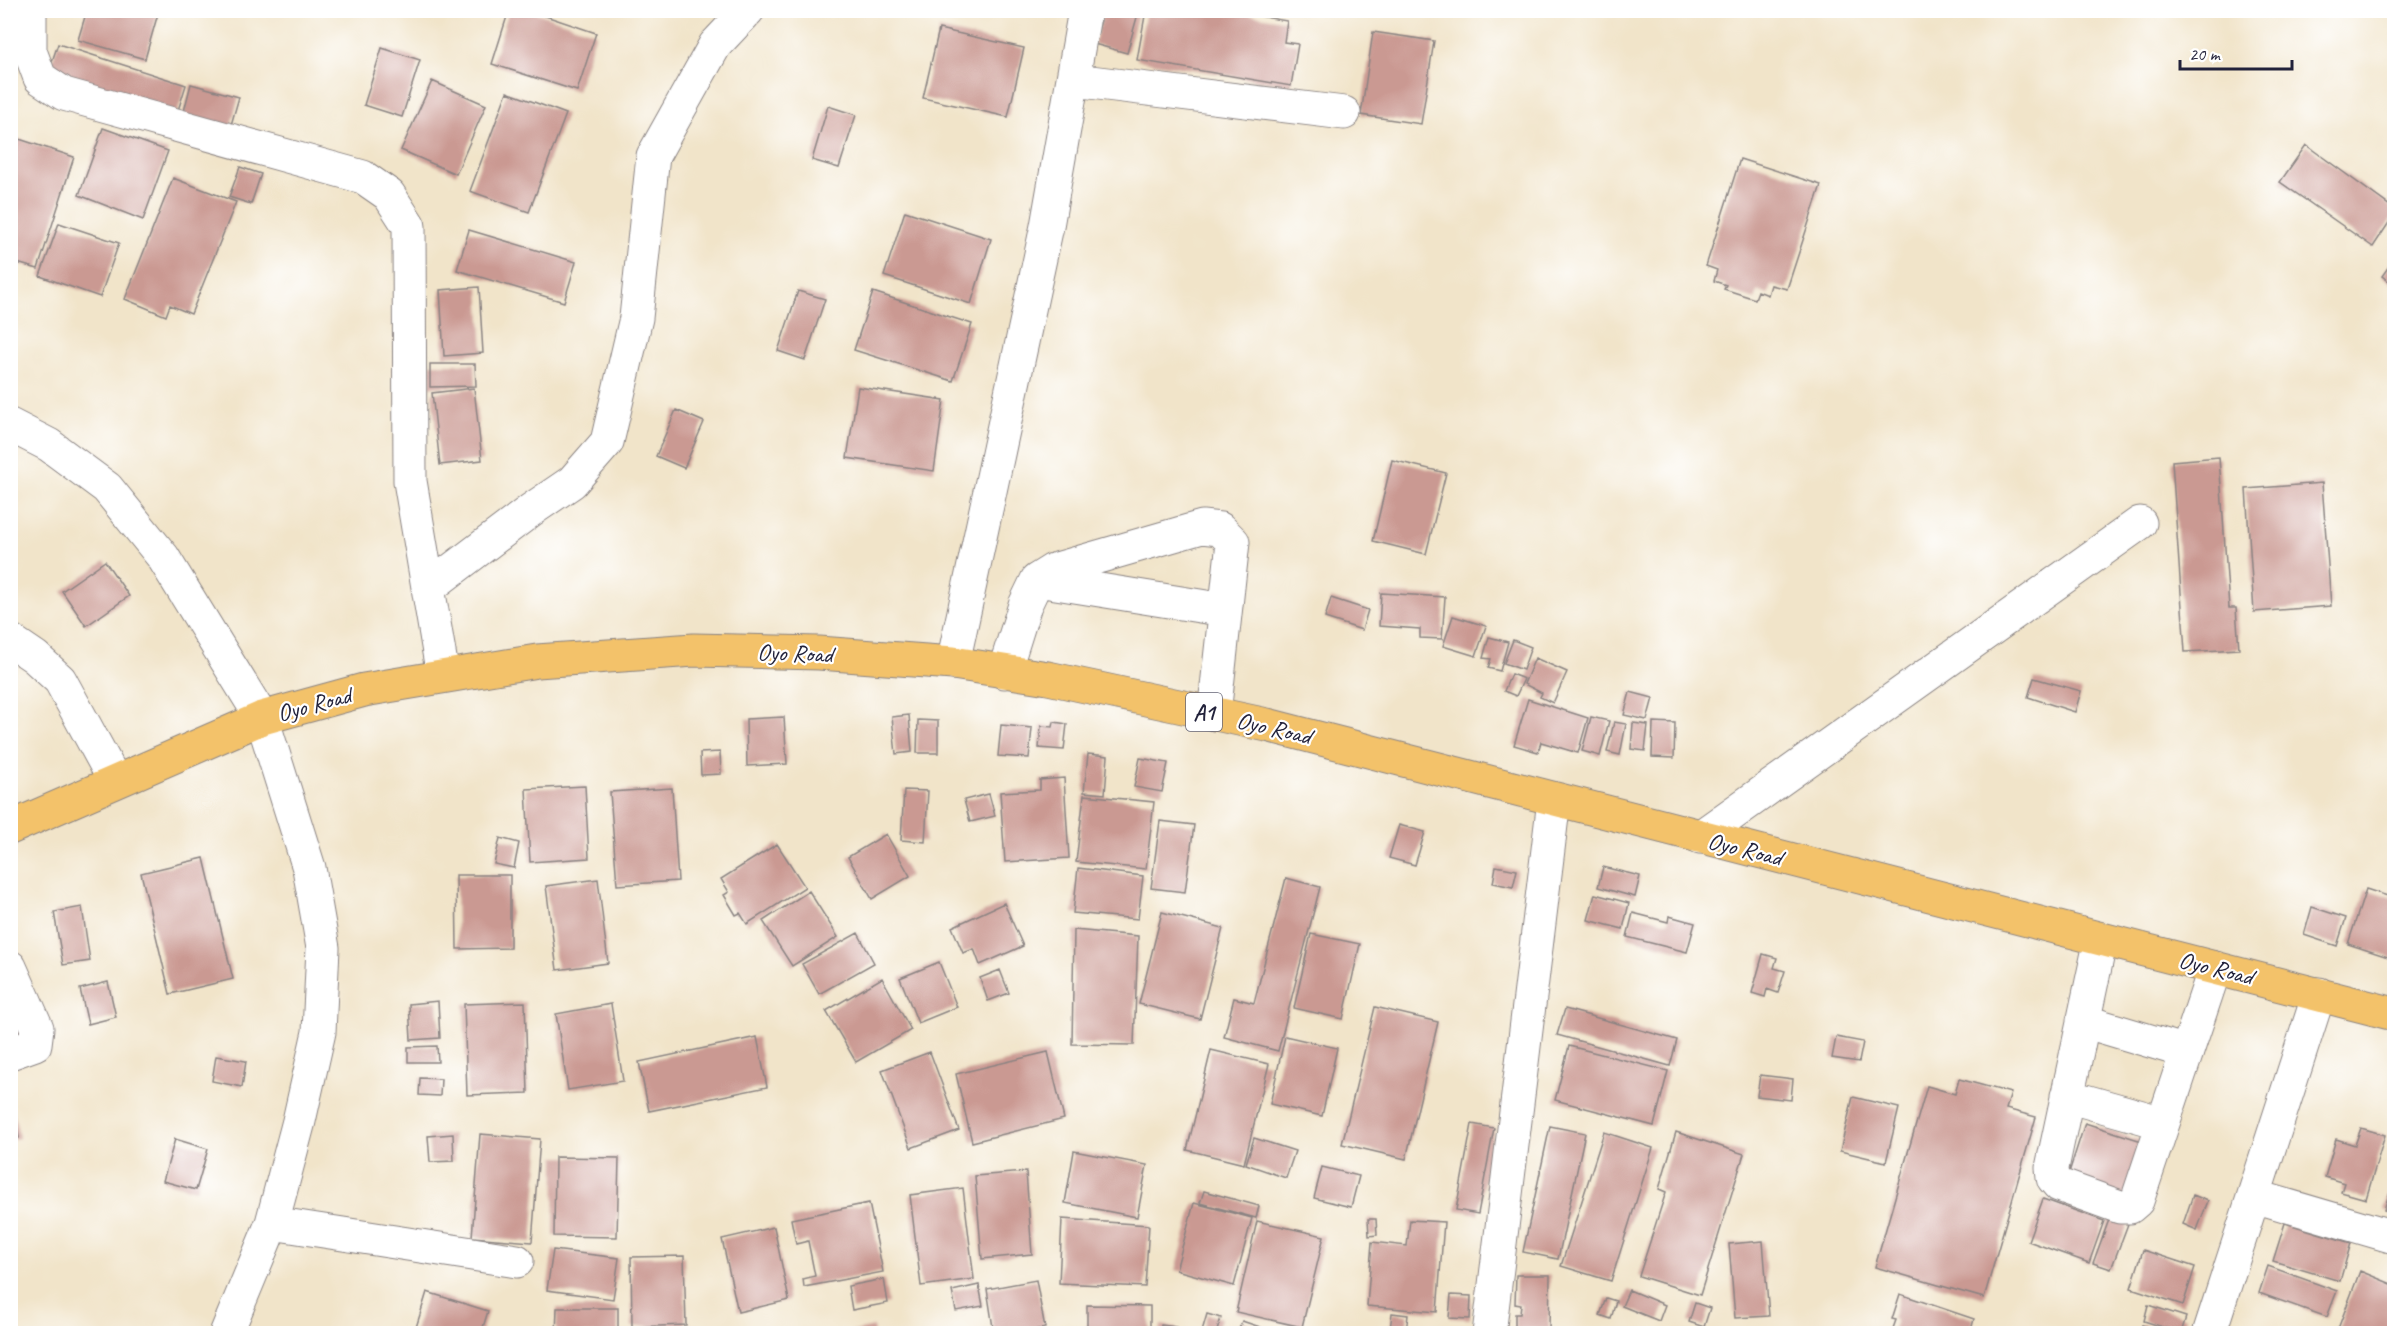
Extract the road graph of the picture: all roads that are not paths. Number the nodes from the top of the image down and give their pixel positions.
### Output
1 (30, 10) edge
2 (748, 10) edge
3 (1085, 10) edge
4 (1074, 80) junction
5 (1344, 112) dead end
6 (10, 425) edge
7 (2140, 523) dead end
8 (1036, 580) junction
9 (428, 588) junction
10 (1225, 610) junction
11 (10, 640) edge
12 (953, 663) junction
13 (1004, 672) junction
14 (443, 676) junction
15 (1214, 714) junction
16 (262, 718) junction
17 (115, 781) junction
18 (1554, 800) junction
19 (10, 828) edge
20 (1700, 837) junction
21 (2101, 939) junction
22 (10, 967) edge
23 (2215, 968) junction
24 (2319, 994) junction
25 (2394, 1014) edge
26 (2083, 1021) junction
27 (2187, 1052) junction
28 (10, 1053) edge
29 (2067, 1096) junction
30 (2163, 1123) junction
31 (2253, 1196) junction
32 (272, 1223) junction
33 (2394, 1237) edge
34 (517, 1261) dead end
35 (226, 1334) edge
36 (1490, 1334) edge
37 (2209, 1334) edge

1 - 9 street
2 - 9 street
3 - 4 street
4 - 5 street
4 - 12 street
6 - 16 street
7 - 20 street
8 - 10 street
8 - 10 street
8 - 13 street
9 - 14 street
10 - 15 street
11 - 17 street
12 - 13 highway, Oyo Road / A1
12 - 14 highway, Oyo Road / A1
13 - 15 highway, Oyo Road / A1
14 - 16 highway, Oyo Road / A1
15 - 18 highway, Oyo Road / A1
16 - 17 highway, Oyo Road / A1
16 - 32 street
17 - 19 highway, Oyo Road / A1
18 - 20 highway, Oyo Road / A1
18 - 36 street
20 - 21 highway, Oyo Road / A1
21 - 23 highway, Oyo Road / A1
21 - 26 street
22 - 28 street
23 - 24 highway, Oyo Road / A1
23 - 27 street
24 - 25 highway, Oyo Road / A1
24 - 31 street
26 - 27 street
26 - 29 street
27 - 30 street
29 - 30 street
29 - 30 street
31 - 33 street
31 - 37 street
32 - 34 street
32 - 35 street

